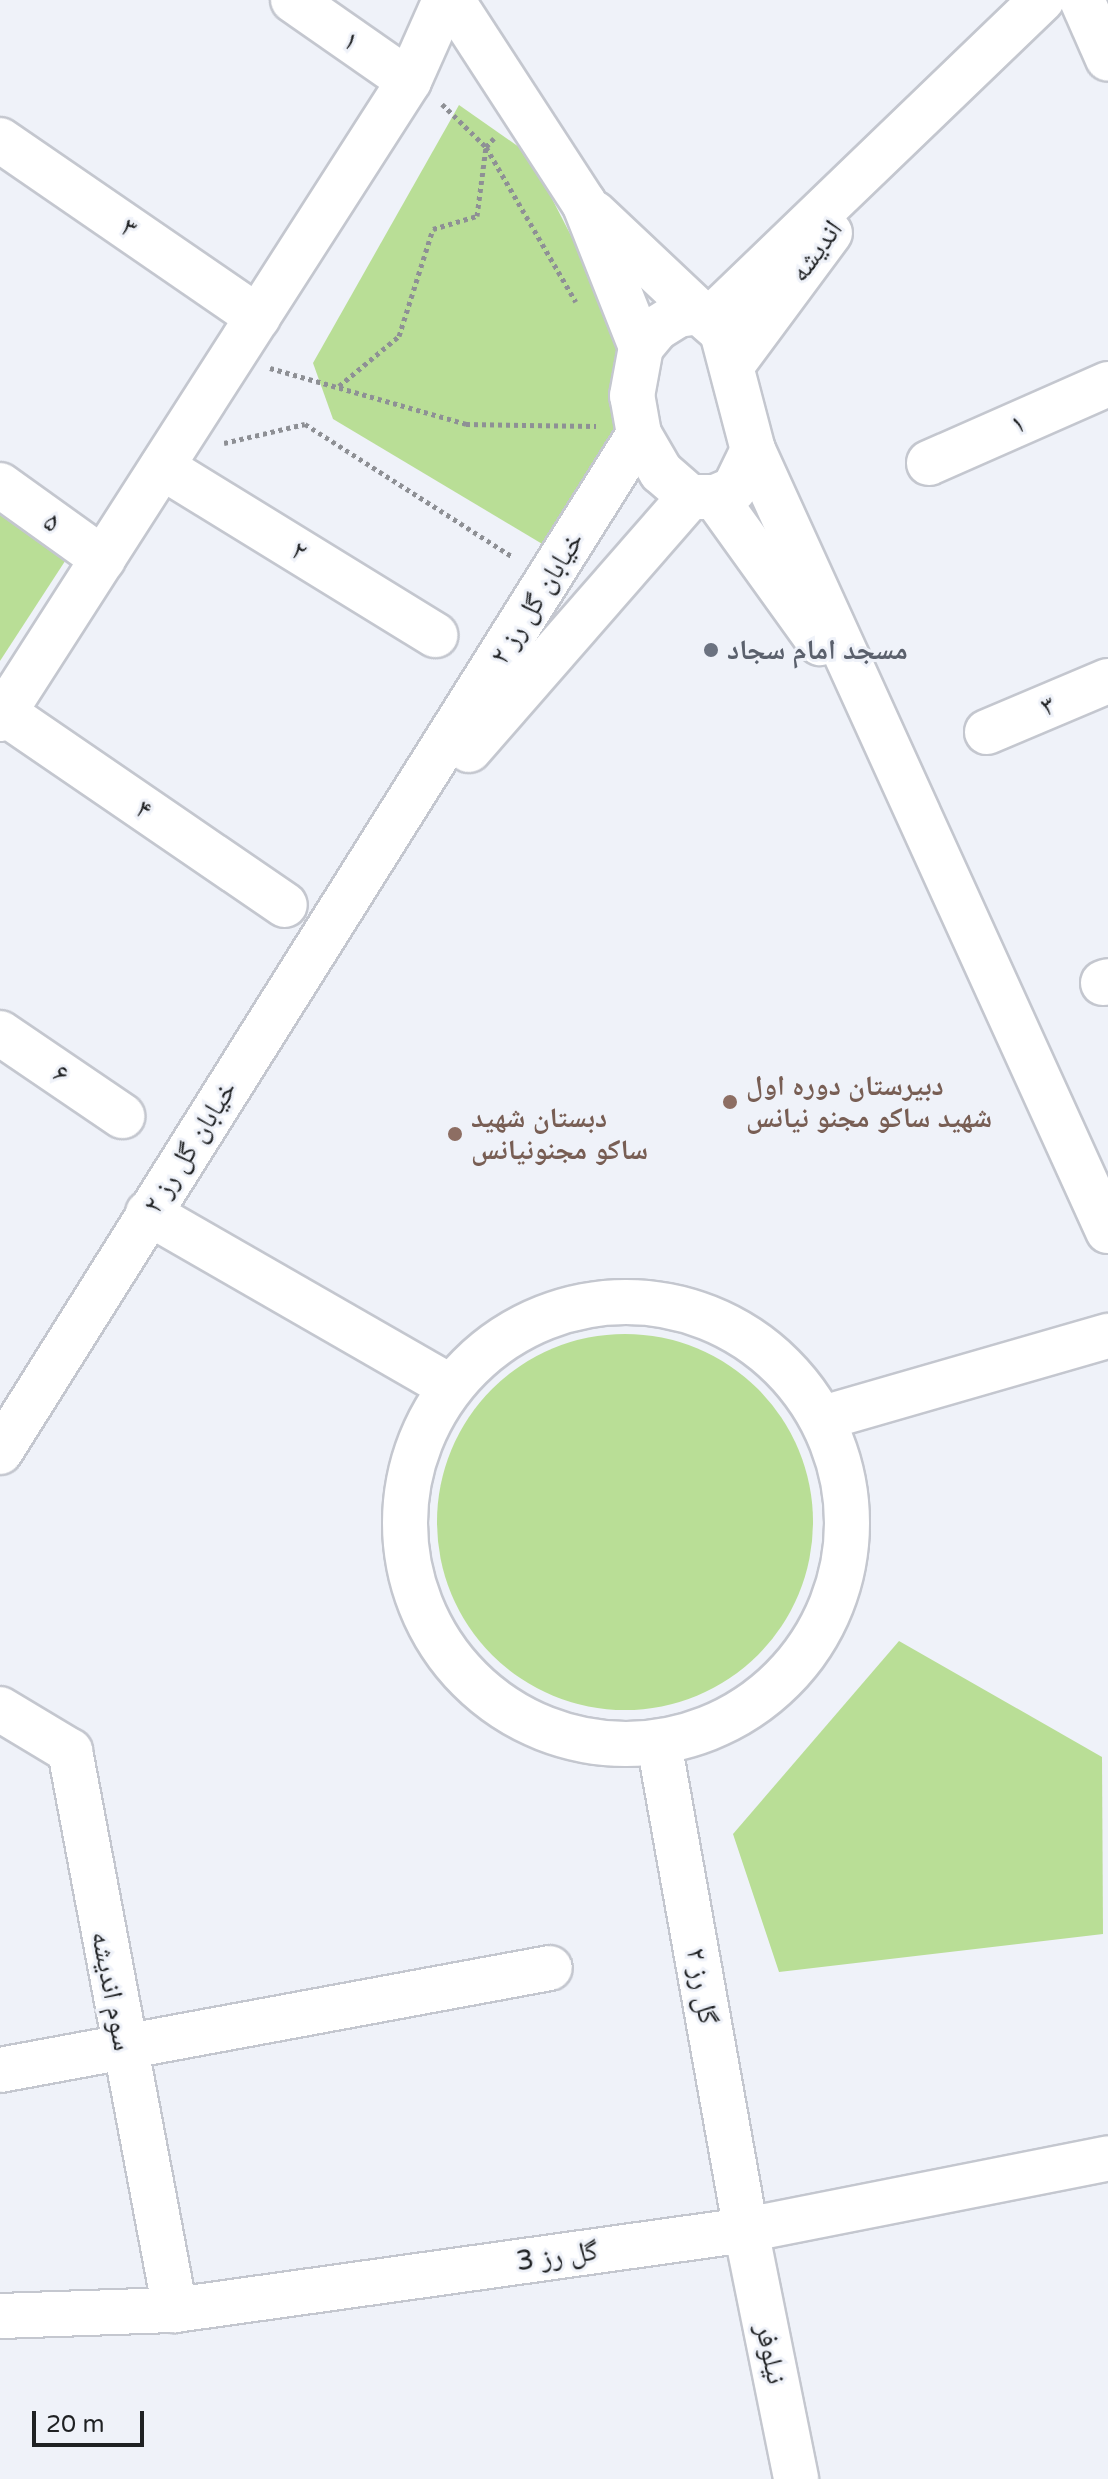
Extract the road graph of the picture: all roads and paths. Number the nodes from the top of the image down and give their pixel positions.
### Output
1 (293, 0) edge
2 (445, 0) edge
3 (452, 0) edge
4 (1042, 0) edge
5 (1082, 0) edge
6 (1108, 59) edge
7 (421, 94) junction
8 (521, 105) junction
9 (900, 138) junction
10 (0, 140) edge
11 (486, 147) junction
12 (584, 203) junction
13 (578, 306) dead end
14 (704, 316) junction
15 (258, 317) junction
16 (641, 347) junction
17 (234, 355) junction
18 (733, 364) junction
19 (1108, 384) edge
20 (338, 386) junction
21 (622, 430) junction
22 (214, 445) dead end
23 (753, 450) junction
24 (929, 463) dead end
25 (162, 467) junction
26 (0, 485) edge
27 (703, 497) junction
28 (103, 559) junction
29 (524, 564) dead end
30 (435, 635) dead end
31 (1108, 681) edge
32 (1, 714) edge
33 (880, 726) junction
34 (987, 732) dead end
35 (385, 845) junction
36 (285, 905) dead end
37 (0, 1033) edge
38 (122, 1116) dead end
39 (148, 1213) junction
40 (1108, 1231) edge
41 (1108, 1336) edge
42 (449, 1386) junction
43 (823, 1418) junction
44 (0, 1452) edge
45 (0, 1709) edge
46 (659, 1743) junction
47 (550, 1968) dead end
48 (124, 2051) junction
49 (0, 2070) edge
50 (1108, 2158) edge
51 (746, 2230) junction
52 (175, 2310) junction
53 (0, 2316) edge
54 (796, 2479) edge

1 - 7 street, ۱
2 - 7 street
3 - 8 street
4 - 9 street, اندیشه
5 - 6 street
7 - 11 path
7 - 15 street
8 - 11 path
8 - 12 street
9 - 14 street, اندیشه
9 - 18 street, اندیشه
10 - 15 street, ۳
11 - 13 path
11 - 20 path
12 - 14 street
12 - 16 street
14 - 16 street
14 - 18 street
15 - 17 street
16 - 21 street
17 - 20 path
17 - 25 street
18 - 23 street
19 - 24 street, ۱
20 - 21 path
21 - 27 street
21 - 35 street, خیابان گل رز ۲
22 - 29 path
23 - 27 street
23 - 33 street
25 - 28 street
25 - 30 street, ۲
26 - 28 street, ۵
27 - 33 street
27 - 35 street, خیابان گل رز ۲
28 - 32 street
31 - 34 street, ۳
32 - 36 street, ۴
33 - 40 street
35 - 39 street, خیابان گل رز ۲
37 - 38 street, ۶
39 - 42 street
39 - 44 street, خیابان گل رز ۲
41 - 43 street
42 - 43 street
42 - 46 street
43 - 46 street
45 - 48 street, سوم اندیشه
46 - 51 street, ۲ گل رز
47 - 48 street
48 - 49 street
48 - 52 street, سوم اندیشه
50 - 51 street, گل رز 3
51 - 52 street, گل رز 3
51 - 54 street, نیلوفر
52 - 53 street, گل رز 3

